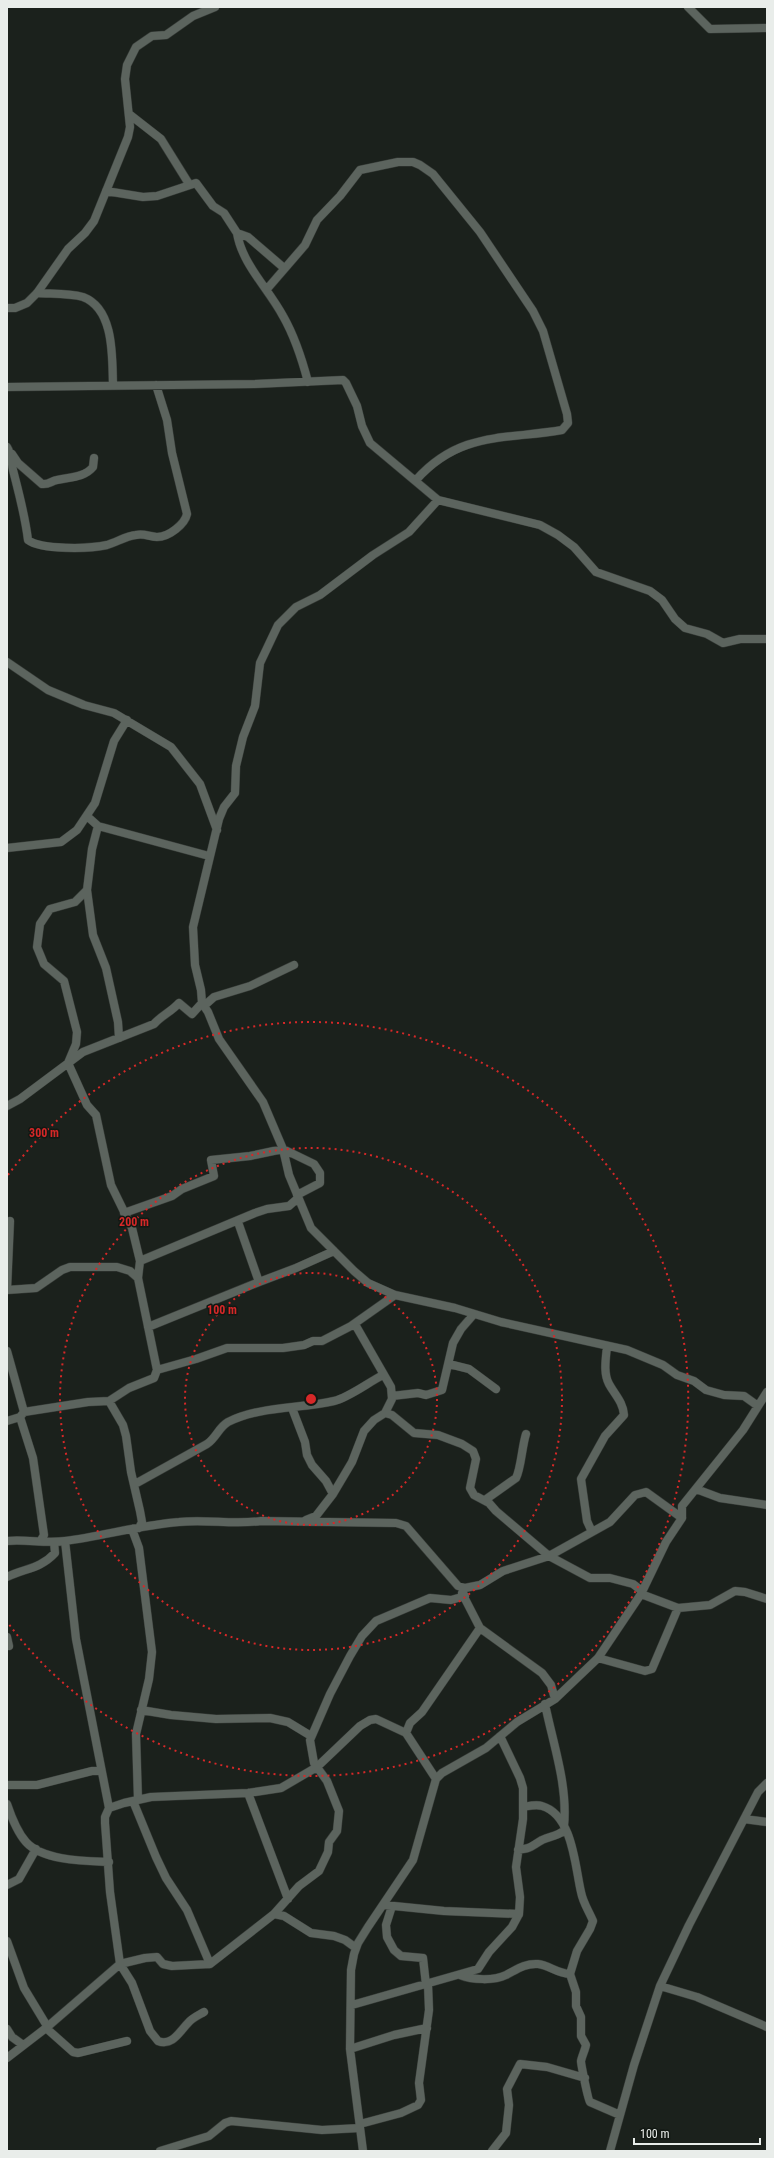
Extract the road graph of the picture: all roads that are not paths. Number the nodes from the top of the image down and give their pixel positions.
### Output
1 (215, 7) edge
2 (688, 7) edge
3 (767, 28) edge
4 (129, 114) junction
5 (189, 184) junction
6 (106, 191) junction
7 (237, 233) junction
8 (284, 268) junction
9 (267, 289) junction
10 (37, 293) junction
11 (7, 308) edge
12 (308, 382) junction
13 (113, 385) junction
14 (156, 385) junction
15 (7, 386) edge
16 (7, 447) edge
17 (12, 454) junction
18 (94, 458) dead end
19 (416, 480) junction
20 (438, 500) junction
21 (767, 639) edge
22 (7, 662) edge
23 (127, 720) junction
24 (88, 817) junction
25 (98, 826) junction
26 (217, 830) junction
27 (7, 848) edge
28 (209, 856) junction
29 (87, 890) junction
30 (294, 965) dead end
31 (203, 1005) junction
32 (119, 1038) junction
33 (68, 1063) junction
34 (7, 1106) edge
35 (283, 1149) junction
36 (298, 1197) junction
37 (124, 1213) junction
38 (10, 1222) dead end
39 (238, 1222) junction
40 (334, 1251) junction
41 (140, 1261) junction
42 (138, 1278) junction
43 (259, 1282) junction
44 (7, 1290) edge
45 (395, 1295) junction
46 (474, 1314) junction
47 (351, 1326) junction
48 (148, 1327) junction
49 (607, 1346) junction
50 (7, 1351) edge
51 (449, 1364) junction
52 (157, 1370) junction
53 (383, 1375) junction
54 (496, 1389) dead end
55 (767, 1392) edge
56 (392, 1396) junction
57 (109, 1401) junction
58 (758, 1406) junction
59 (292, 1408) junction
60 (22, 1414) junction
61 (385, 1414) junction
62 (7, 1421) edge
63 (526, 1434) dead end
64 (135, 1484) junction
65 (696, 1489) junction
66 (333, 1494) junction
67 (484, 1500) junction
68 (767, 1505) edge
69 (682, 1518) junction
70 (299, 1522) junction
71 (135, 1529) junction
72 (592, 1532) junction
73 (41, 1540) junction
74 (7, 1541) edge
75 (65, 1541) junction
76 (54, 1542) junction
77 (549, 1556) junction
78 (7, 1578) edge
79 (465, 1592) junction
80 (641, 1592) junction
81 (767, 1600) edge
82 (678, 1608) junction
83 (480, 1628) junction
84 (7, 1637) edge
85 (9, 1646) dead end
86 (598, 1658) junction
87 (556, 1699) junction
88 (545, 1704) junction
89 (140, 1710) junction
90 (406, 1733) junction
91 (311, 1736) junction
92 (500, 1736) junction
93 (317, 1767) junction
94 (101, 1771) junction
95 (436, 1779) junction
96 (767, 1783) edge
97 (7, 1784) edge
98 (248, 1793) junction
99 (135, 1801) junction
100 (7, 1804) edge
101 (524, 1807) junction
102 (110, 1808) junction
103 (744, 1819) junction
104 (767, 1822) edge
105 (565, 1828) junction
106 (36, 1849) junction
107 (518, 1850) junction
108 (108, 1862) junction
109 (7, 1885) edge
110 (288, 1899) junction
111 (388, 1906) junction
112 (274, 1914) junction
113 (519, 1914) junction
114 (7, 1941) edge
115 (356, 1948) junction
116 (120, 1964) junction
117 (210, 1964) junction
118 (570, 1974) junction
119 (460, 1975) junction
120 (427, 1985) junction
121 (660, 1986) junction
122 (352, 2005) junction
123 (204, 2012) dead end
124 (46, 2027) junction
125 (767, 2027) edge
126 (427, 2028) junction
127 (7, 2029) edge
128 (127, 2041) dead end
129 (23, 2046) junction
130 (350, 2049) junction
131 (7, 2058) edge
132 (585, 2078) junction
133 (620, 2115) junction
134 (360, 2126) junction
135 (160, 2151) edge
136 (363, 2151) edge
137 (492, 2151) edge
138 (610, 2151) edge

1 - 4 street
2 - 3 street
4 - 5 street
4 - 6 street
5 - 6 street
5 - 7 street
6 - 10 street
7 - 8 street
7 - 9 street
8 - 9 street
8 - 19 street
9 - 12 street
10 - 11 street
10 - 13 street
12 - 14 street
12 - 19 street
13 - 14 street
13 - 15 street
14 - 17 street
16 - 17 street
17 - 18 street
19 - 20 street
20 - 21 street
20 - 26 street
22 - 23 street
23 - 24 street
23 - 26 street
24 - 25 street
24 - 27 street
25 - 28 street
25 - 29 street
26 - 28 street
28 - 31 street
29 - 32 street
29 - 33 street
30 - 31 street
31 - 32 street
31 - 35 street
32 - 33 street
33 - 34 street
33 - 37 street
35 - 36 street
35 - 36 street
35 - 37 street
36 - 39 street
36 - 40 street
37 - 41 street
38 - 44 street
39 - 41 street
39 - 43 street
40 - 43 street
40 - 45 street
41 - 42 street
42 - 44 street
42 - 48 street
43 - 48 street
45 - 46 street
45 - 47 street
46 - 49 street
46 - 51 street
47 - 52 street
47 - 53 street
48 - 52 street
49 - 58 street
49 - 72 street
50 - 60 street
51 - 54 street
51 - 56 street
52 - 57 street
53 - 56 street
53 - 59 street
55 - 58 street
56 - 61 street
57 - 60 street
57 - 64 street
58 - 65 street
59 - 64 street
59 - 66 street
60 - 62 street
60 - 73 street
61 - 66 street
61 - 67 street
63 - 67 street
64 - 71 street
65 - 68 street
65 - 69 street
66 - 70 street
67 - 77 street
69 - 72 street
69 - 80 street
70 - 71 street
70 - 79 street
71 - 75 street
71 - 89 street
72 - 77 street
73 - 74 street
73 - 76 street
75 - 76 street
75 - 94 street
76 - 78 street
77 - 79 street
77 - 80 street
79 - 83 street
79 - 91 street
80 - 82 street
80 - 86 street
81 - 82 street
82 - 86 street
83 - 87 street
83 - 90 street
84 - 85 street
86 - 87 street
87 - 88 street
88 - 92 street
88 - 105 street
89 - 91 street
89 - 99 street
90 - 93 street
90 - 95 street
91 - 93 street
92 - 95 street
92 - 101 street
93 - 98 street
93 - 110 street
94 - 97 street
94 - 102 street
95 - 111 street
96 - 103 street
98 - 99 street
98 - 110 street
99 - 102 street
99 - 117 street
100 - 106 street
101 - 105 street
101 - 107 street
102 - 108 street
103 - 104 street
103 - 121 street
105 - 107 street
105 - 118 street
106 - 108 street
106 - 109 street
107 - 113 street
108 - 116 street
110 - 112 street
111 - 113 street
111 - 115 street
111 - 120 street
112 - 115 street
112 - 117 street
113 - 119 street
114 - 124 street
115 - 122 street
116 - 117 street
116 - 123 street
116 - 124 street
118 - 119 street
118 - 132 street
119 - 120 street
120 - 122 street
120 - 126 street
121 - 125 street
121 - 133 street
122 - 130 street
124 - 128 street
124 - 129 street
126 - 130 street
126 - 134 street
127 - 129 street
129 - 131 street
130 - 134 street
132 - 133 street
132 - 137 street
133 - 138 street
134 - 135 street
134 - 136 street

